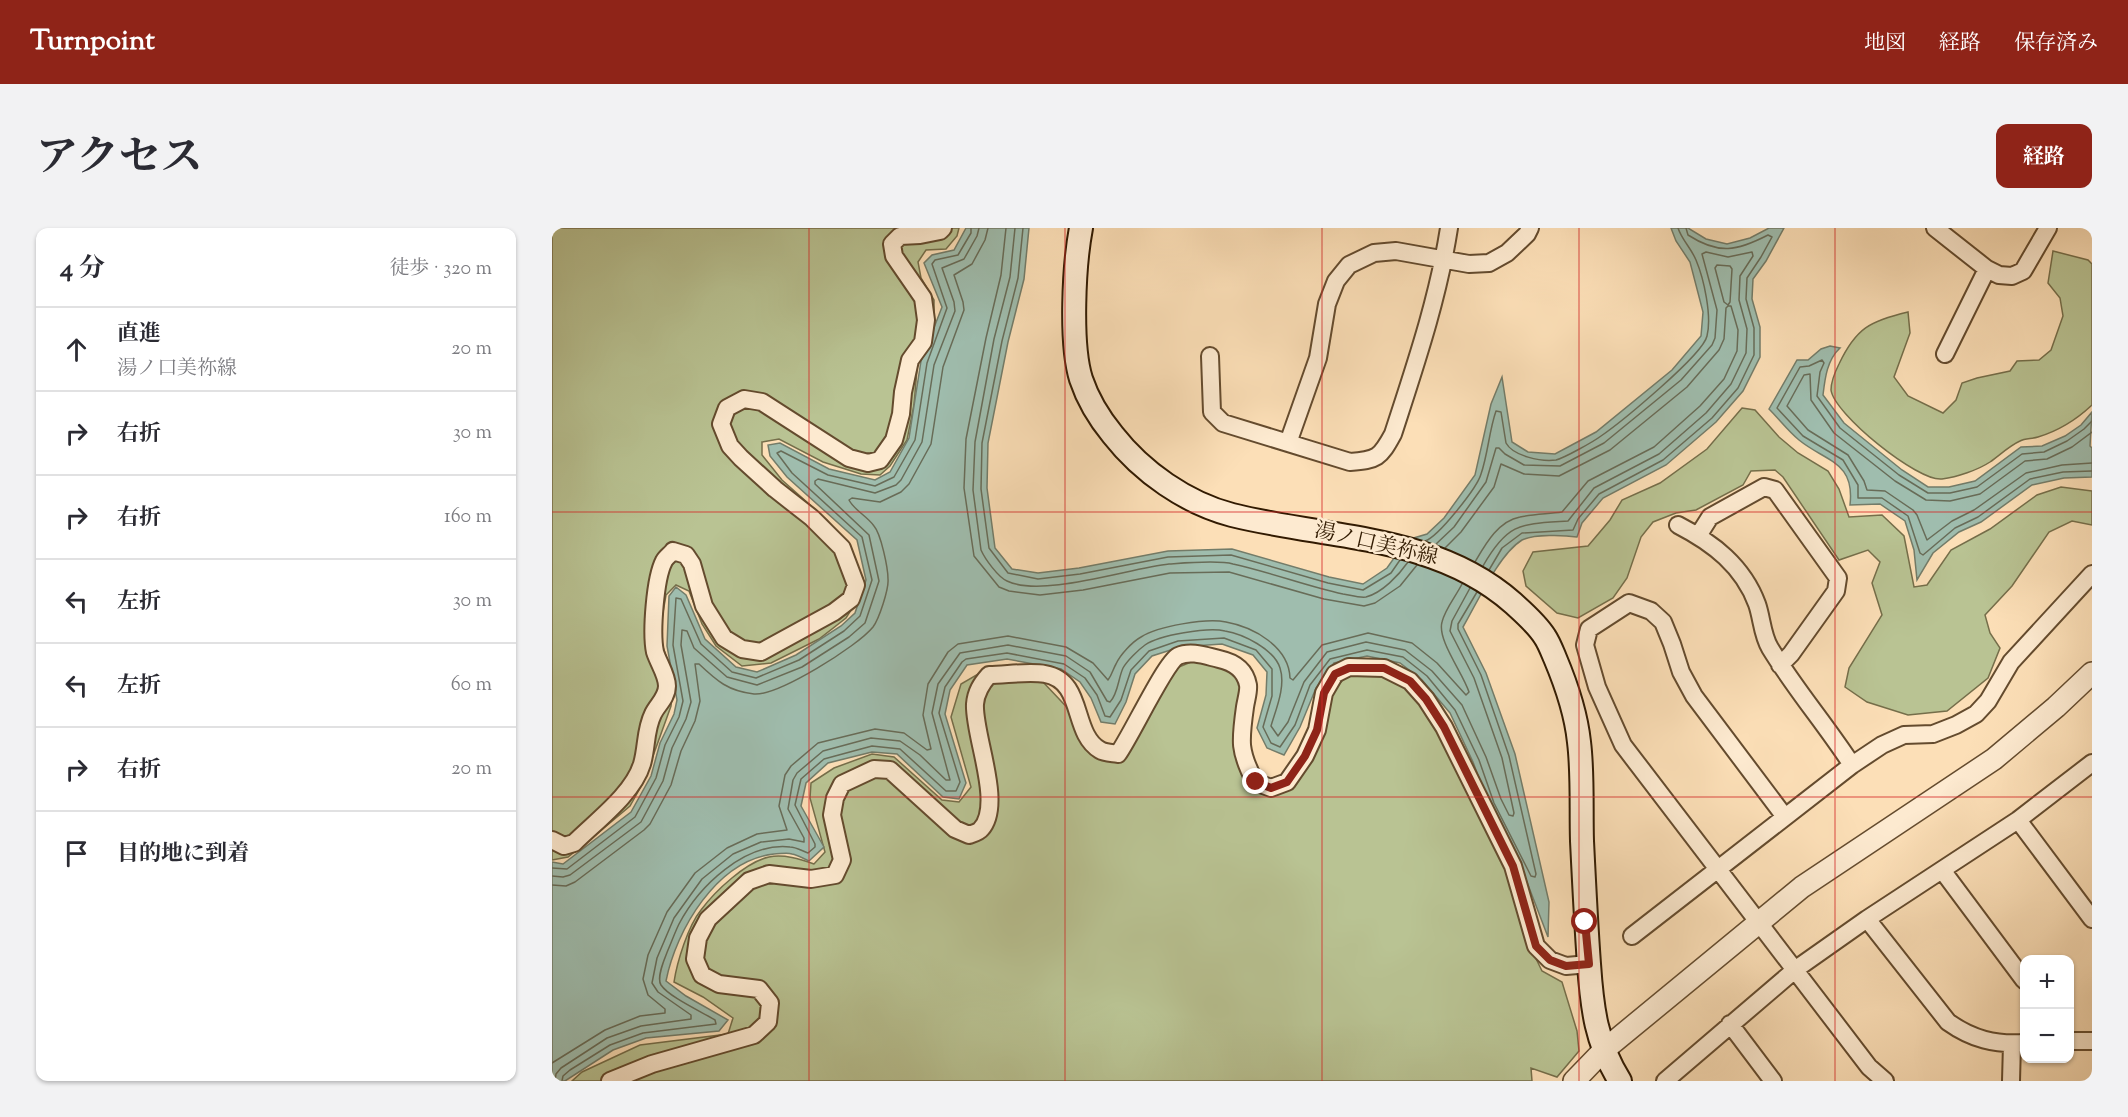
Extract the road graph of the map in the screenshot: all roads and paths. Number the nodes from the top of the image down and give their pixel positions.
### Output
1 (943, 228) edge
2 (1449, 228) edge
3 (1530, 228) edge
4 (1935, 228) edge
5 (2048, 228) edge
6 (1079, 237) edge
7 (1444, 260) junction
8 (1988, 270) junction
9 (1946, 354) dead end
10 (1210, 356) dead end
11 (1288, 443) junction
12 (1678, 525) dead end
13 (1698, 536) junction
14 (2092, 574) edge
15 (1780, 665) junction
16 (2092, 673) edge
17 (1852, 765) junction
18 (2091, 765) edge
19 (1785, 817) junction
20 (2018, 819) junction
21 (552, 840) edge
22 (1718, 870) junction
23 (1942, 870) junction
24 (1867, 919) junction
25 (2092, 919) edge
26 (1759, 922) junction
27 (1632, 936) dead end
28 (1589, 964) junction
29 (1796, 969) junction
30 (2020, 973) edge
31 (1730, 1024) junction
32 (2074, 1041) edge
33 (2092, 1041) edge
34 (2018, 1044) edge
35 (1604, 1050) junction
36 (610, 1081) edge
37 (1574, 1081) edge
38 (1620, 1081) edge
39 (1665, 1081) edge
40 (1773, 1081) edge
41 (1885, 1081) edge
42 (2011, 1081) edge

1 - 21 street
2 - 7 street
3 - 7 street
4 - 8 street
5 - 8 street
6 - 28 main road, 湯ノ口美祢線
7 - 11 street
7 - 11 street
8 - 9 street
10 - 11 street
12 - 13 street
13 - 15 street
13 - 15 street
14 - 17 street
15 - 17 street
16 - 26 street
17 - 19 street
18 - 20 street
19 - 22 street
19 - 22 street
20 - 23 street
20 - 25 street
22 - 26 street
22 - 27 street
23 - 24 street
23 - 30 street
24 - 29 street
24 - 34 street
26 - 29 street
26 - 35 street
28 - 35 main road, 湯ノ口美祢線
28 - 36 street
29 - 31 street
29 - 41 street
31 - 39 street
31 - 40 street
32 - 33 street
34 - 42 street
35 - 37 street
35 - 38 main road, 湯ノ口美祢線

